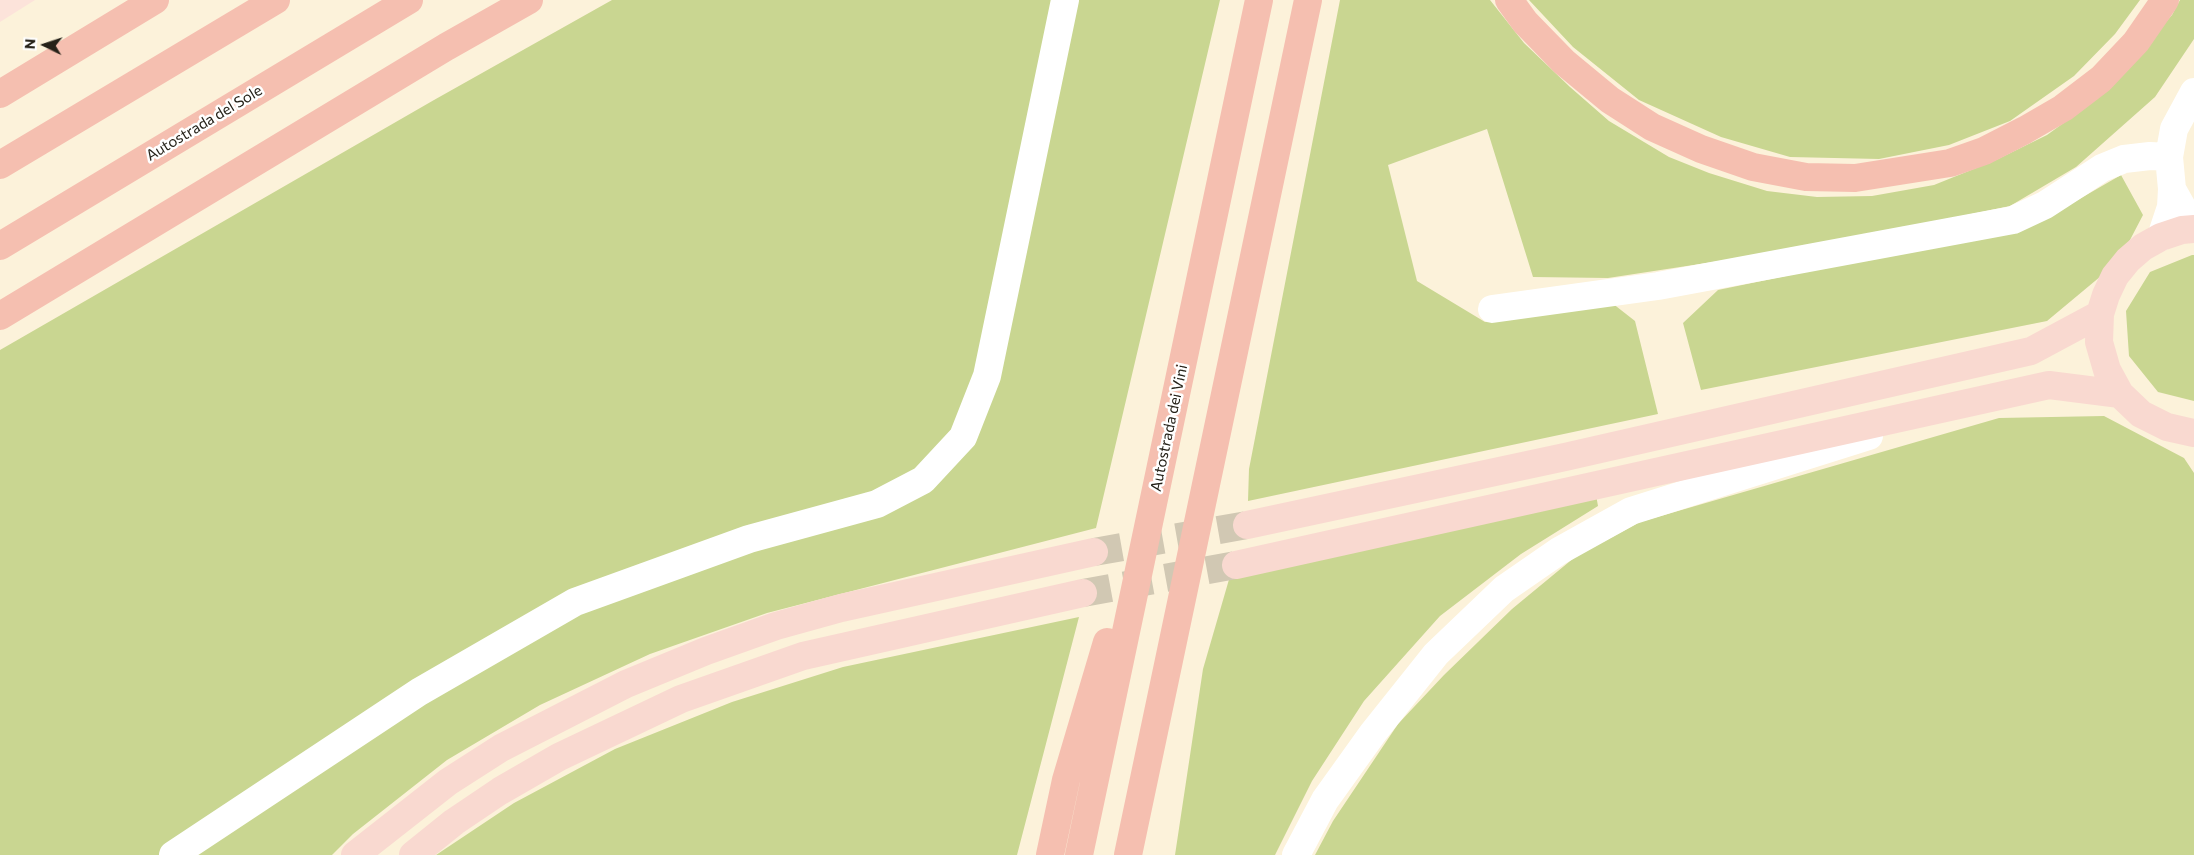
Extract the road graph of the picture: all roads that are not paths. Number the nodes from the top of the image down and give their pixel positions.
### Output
1 (156, 0) edge
2 (276, 0) edge
3 (409, 0) edge
4 (529, 0) edge
5 (1065, 0) edge
6 (1259, 0) edge
7 (1308, 0) edge
8 (1509, 0) edge
9 (2165, 0) edge
10 (2194, 92) edge
11 (0, 94) edge
12 (2168, 157) junction
13 (0, 164) edge
14 (2172, 189) junction
15 (2194, 220) edge
16 (2194, 229) edge
17 (2161, 237) junction
18 (0, 246) edge
19 (1492, 308) dead end
20 (2100, 314) junction
21 (0, 316) edge
22 (2120, 394) junction
23 (1975, 402) junction
24 (2194, 433) edge
25 (1163, 456) junction
26 (1247, 525) tunnel mouth
27 (1094, 552) tunnel mouth
28 (1236, 565) tunnel mouth
29 (1083, 593) tunnel mouth
30 (173, 855) edge
31 (355, 855) edge
32 (412, 855) edge
33 (1050, 855) edge
34 (1079, 855) edge
35 (1128, 855) edge
36 (1296, 855) edge

1 - 11 highway
2 - 13 highway
3 - 18 highway, Autostrada del Sole
4 - 21 highway
5 - 30 lane
6 - 25 highway, Autostrada dei Vini
7 - 35 highway
8 - 9 highway
10 - 12 lane
12 - 14 lane
12 - 19 lane
14 - 15 lane
14 - 17 lane
16 - 17 main road
17 - 20 main road
20 - 22 main road
20 - 26 main road
22 - 23 main road
22 - 24 main road
23 - 28 main road
23 - 36 lane
25 - 33 highway
25 - 34 highway, Autostrada dei Vini
27 - 31 main road
29 - 32 main road

